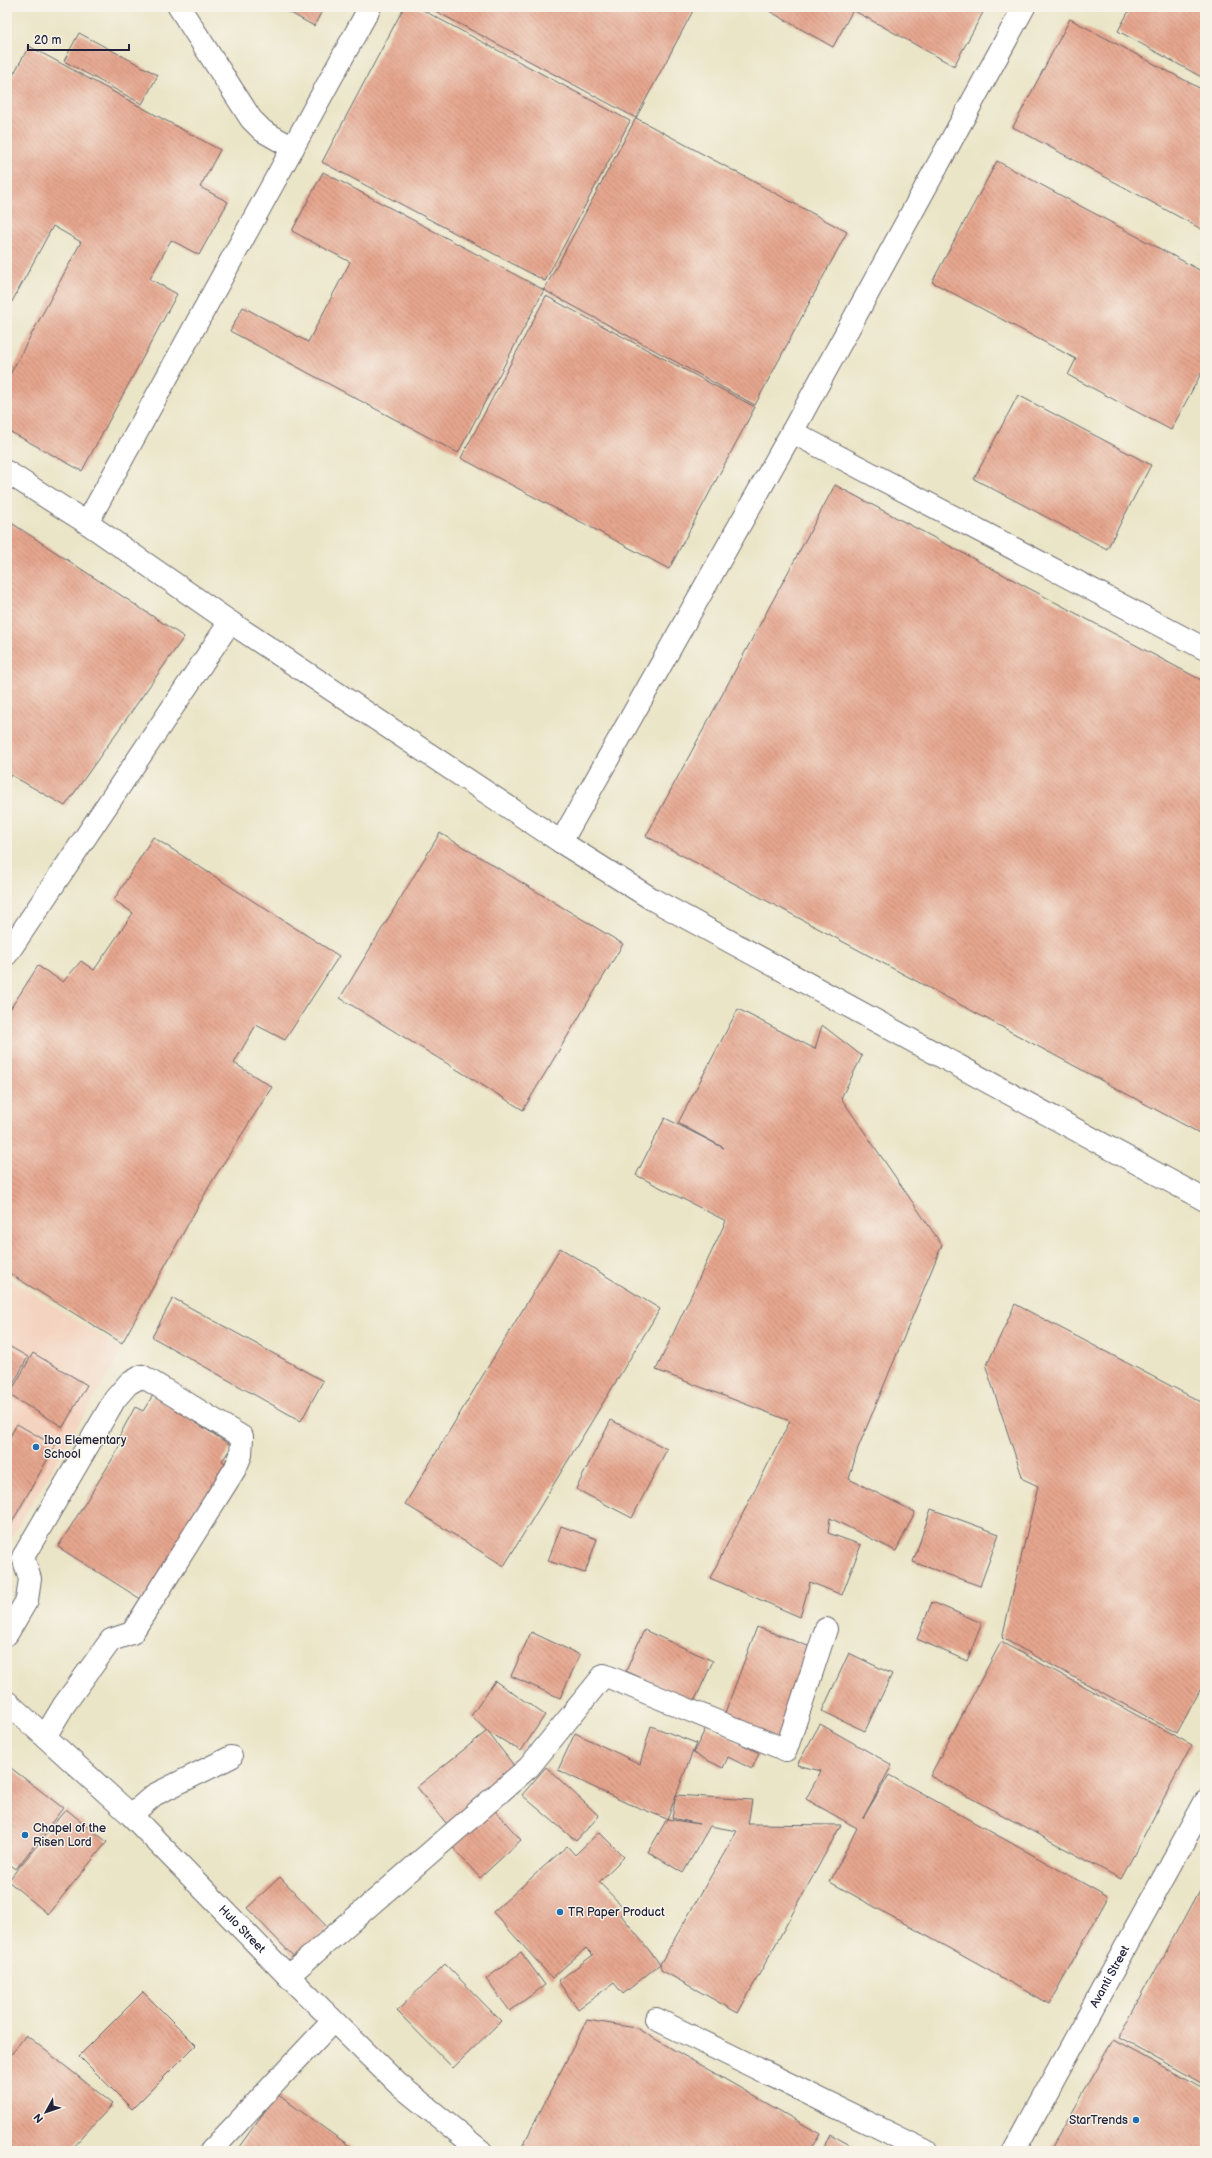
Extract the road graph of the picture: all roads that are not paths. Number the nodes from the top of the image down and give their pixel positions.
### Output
1 (179, 7) edge
2 (370, 7) edge
3 (1024, 7) edge
4 (293, 148) junction
5 (792, 432) junction
6 (7, 472) edge
7 (87, 523) junction
8 (230, 622) junction
9 (1205, 649) edge
10 (561, 842) junction
11 (7, 954) edge
12 (1205, 1200) edge
13 (826, 1629) dead end
14 (7, 1634) edge
15 (7, 1702) edge
16 (46, 1735) junction
17 (231, 1757) dead end
18 (1205, 1802) edge
19 (131, 1815) junction
20 (288, 1976) junction
21 (656, 2019) dead end
22 (333, 2021) junction
23 (211, 2151) edge
24 (481, 2151) edge
25 (926, 2151) edge
26 (1014, 2151) edge

1 - 4 street
2 - 4 street
3 - 5 street
4 - 7 street
5 - 9 street
5 - 10 street
6 - 7 street
7 - 8 street
8 - 10 street
8 - 11 street
10 - 12 street
13 - 20 street
14 - 16 street
15 - 16 street, Hulo Street
16 - 19 street, Hulo Street
17 - 19 street
18 - 26 street, Avanti Street
19 - 20 street, Hulo Street
20 - 22 street, Hulo Street
21 - 25 street
22 - 23 street
22 - 24 street, Hulo Street

